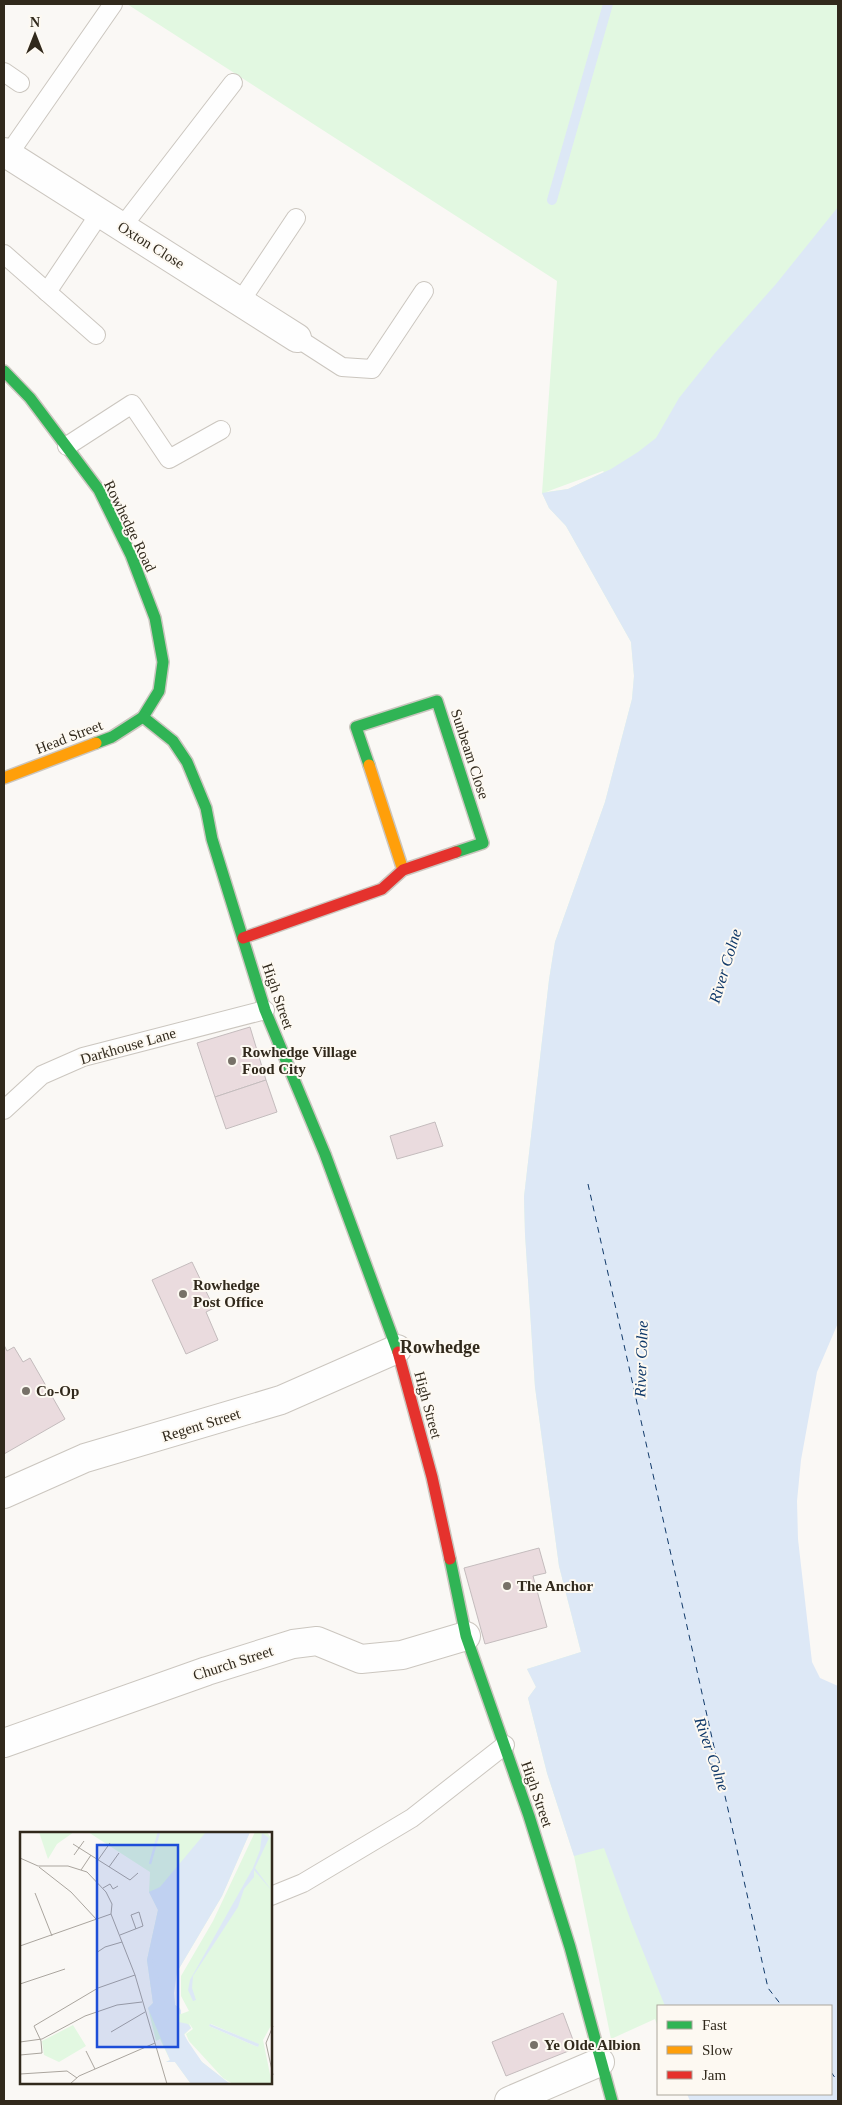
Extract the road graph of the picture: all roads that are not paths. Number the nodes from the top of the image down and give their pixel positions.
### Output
1 (113, 4) edge
2 (4, 72) edge
3 (20, 82) dead end
4 (233, 83) dead end
5 (6, 154) edge
6 (296, 218) dead end
7 (111, 220) junction
8 (4, 254) edge
9 (424, 291) dead end
10 (47, 292) junction
11 (240, 302) junction
12 (96, 335) dead end
13 (297, 338) joint
14 (4, 370) edge
15 (221, 430) dead end
16 (67, 446) junction
17 (143, 717) junction
18 (4, 778) edge
19 (403, 870) junction
20 (243, 938) junction
21 (265, 1010) junction
22 (4, 1110) edge
23 (397, 1349) junction
24 (4, 1494) edge
25 (466, 1636) junction
26 (4, 1743) edge
27 (505, 1745) junction
28 (272, 1896) edge
29 (600, 2062) junction
30 (509, 2101) edge
31 (612, 2101) edge

1 - 5 lane
2 - 3 lane
4 - 7 lane
5 - 7 street, Oxton Close
6 - 11 lane
7 - 10 lane
7 - 11 street, Oxton Close
8 - 10 lane
9 - 13 lane
10 - 12 lane
11 - 13 street, Oxton Close
14 - 16 street, Rowhedge Road
15 - 16 lane
16 - 17 street, Rowhedge Road
17 - 18 street, Head Street
17 - 20 street, High Street
19 - 19 street, Sunbeam Close
19 - 20 street, Sunbeam Close
20 - 21 street, High Street
21 - 22 lane, Darkhouse Lane
21 - 23 street, High Street
23 - 24 street, Regent Street
23 - 25 street, High Street
25 - 26 street, Church Street
25 - 27 street, High Street
27 - 28 lane
27 - 29 street, High Street
29 - 30 street
29 - 31 street, High Street

